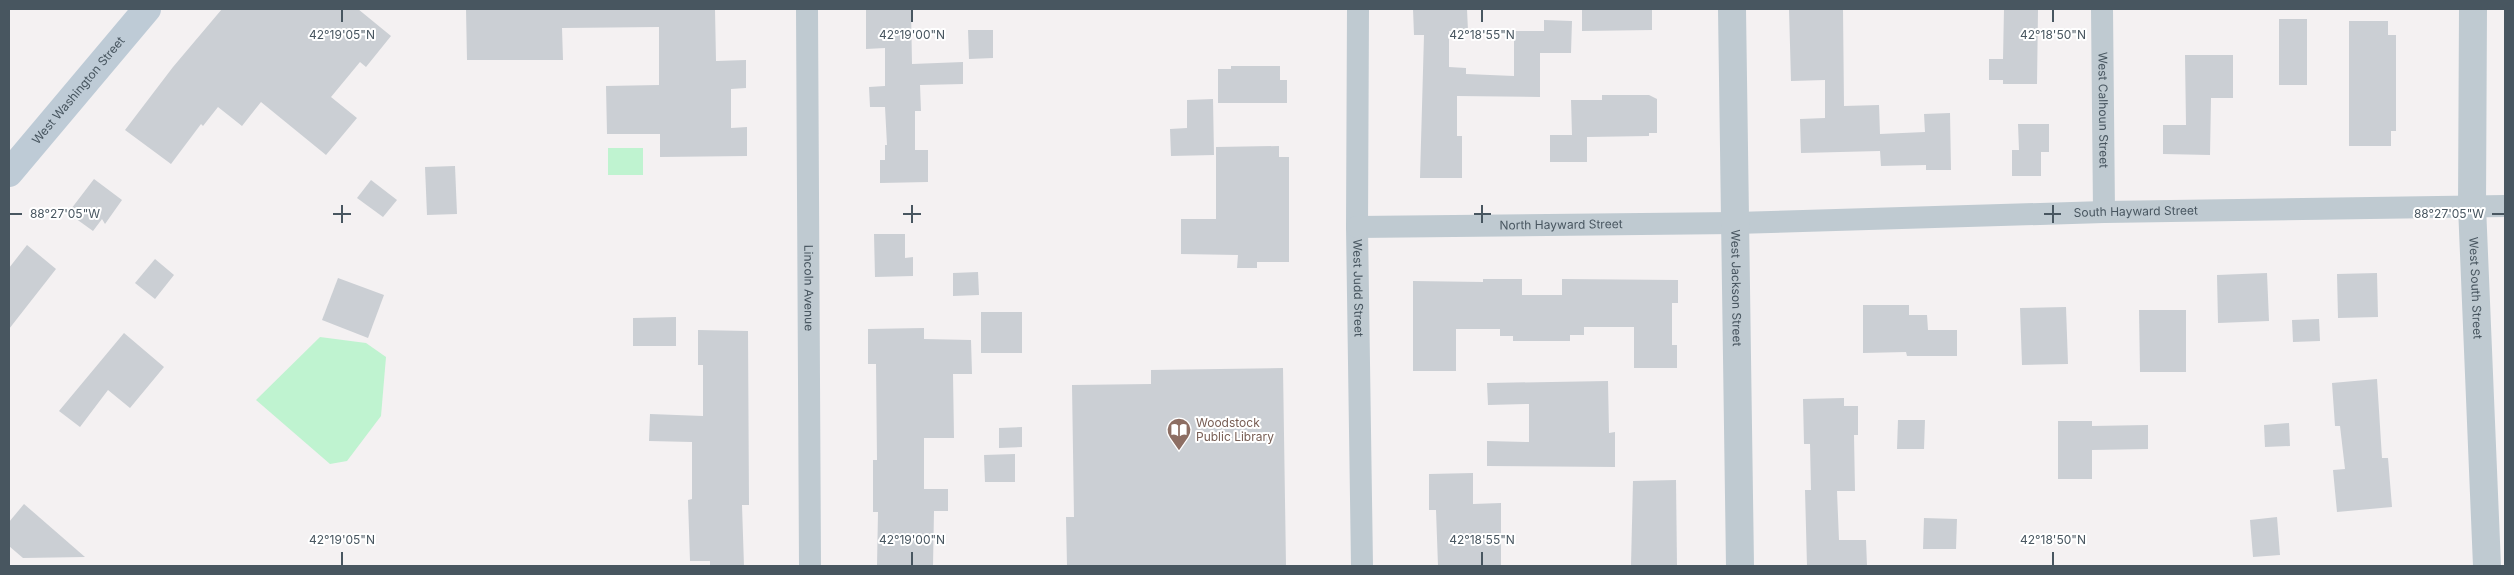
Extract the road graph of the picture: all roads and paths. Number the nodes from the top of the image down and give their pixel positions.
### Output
1 (147, 9) edge
2 (806, 9) edge
3 (1358, 9) edge
4 (1732, 9) edge
5 (2102, 9) edge
6 (2473, 9) edge
7 (9, 173) edge
8 (2472, 206) junction
9 (2505, 206) edge
10 (2104, 212) junction
11 (1735, 223) junction
12 (1357, 227) junction
13 (810, 566) edge
14 (1362, 566) edge
15 (1740, 566) edge
16 (2487, 566) edge

1 - 7 main road, West Washington Street
2 - 13 street, Lincoln Avenue
3 - 12 street, West Judd Street
4 - 11 street, West Jackson Street
5 - 10 street, West Calhoun Street
6 - 8 street, West South Street
8 - 9 street, South Hayward Street
8 - 10 street, South Hayward Street
8 - 16 street, West South Street
10 - 11 street, South Hayward Street
11 - 12 street, North Hayward Street
11 - 15 street, West Jackson Street
12 - 14 street, West Judd Street

